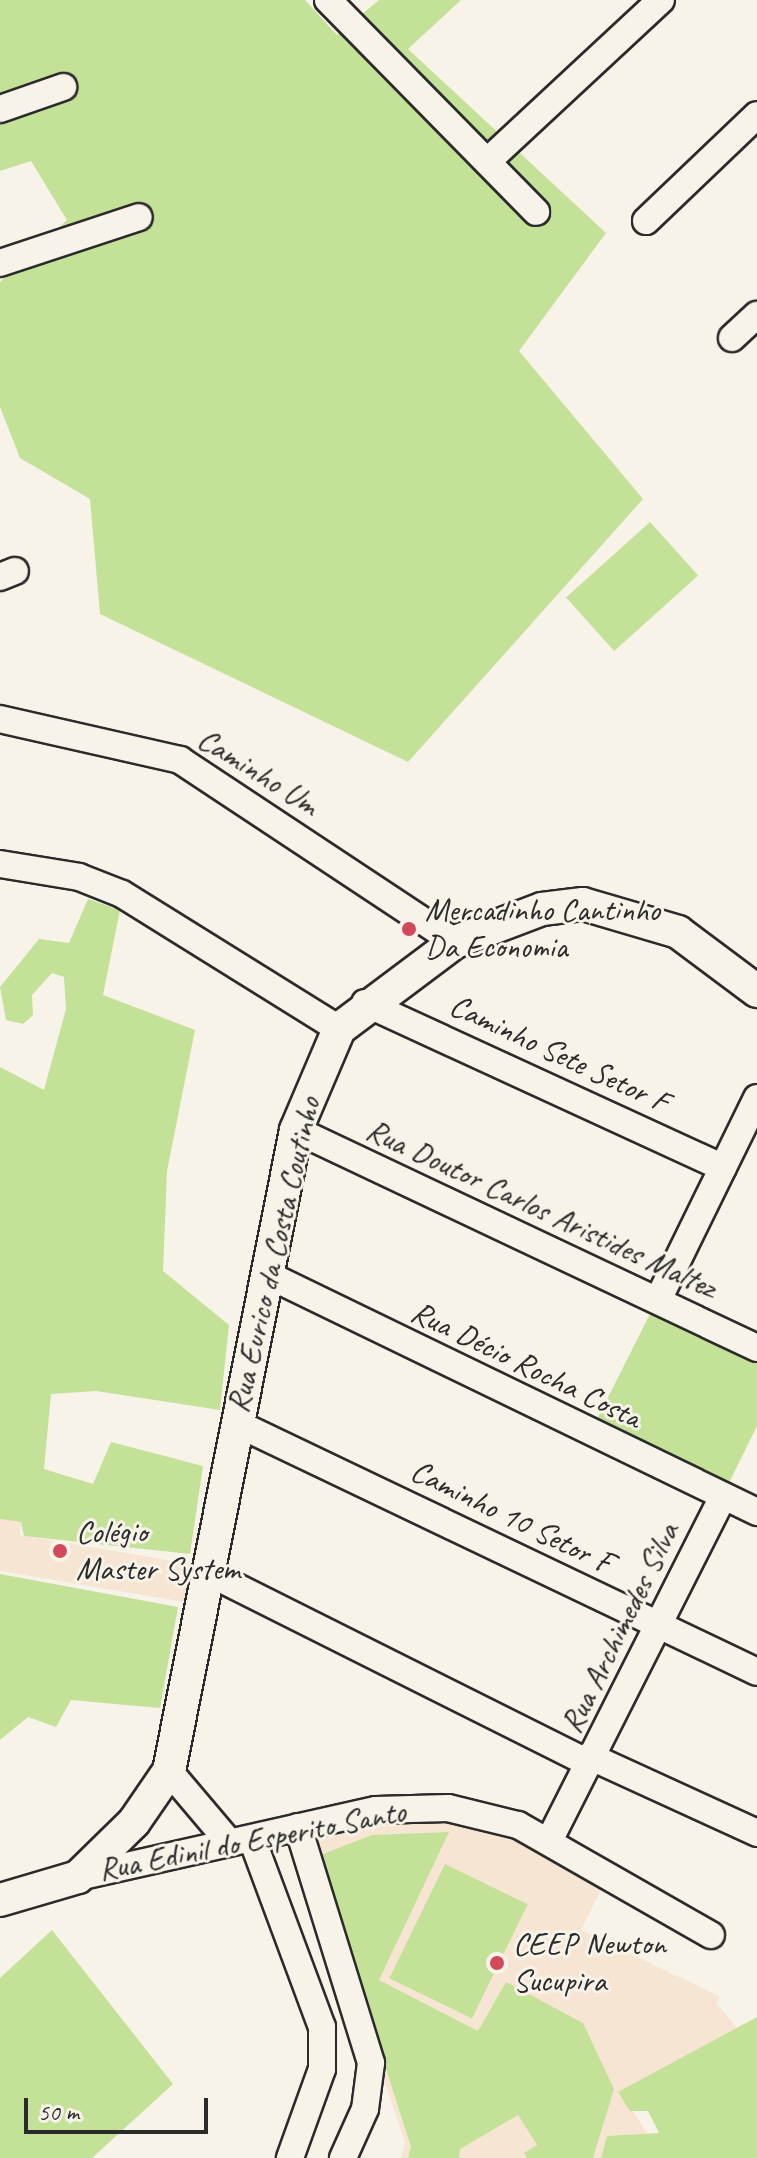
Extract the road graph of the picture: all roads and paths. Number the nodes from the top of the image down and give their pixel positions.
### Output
1 (328, 0) edge
2 (661, 0) edge
3 (63, 87) dead end
4 (0, 109) edge
5 (757, 115) edge
6 (491, 158) junction
7 (536, 212) dead end
8 (139, 217) dead end
9 (646, 221) dead end
10 (0, 263) edge
11 (757, 315) edge
12 (732, 338) dead end
13 (0, 719) edge
14 (0, 864) edge
15 (455, 942) junction
16 (757, 991) edge
17 (365, 1003) junction
18 (339, 1029) junction
19 (757, 1098) edge
20 (296, 1130) junction
21 (723, 1168) junction
22 (266, 1274) junction
23 (658, 1300) junction
24 (757, 1348) edge
25 (236, 1423) junction
26 (723, 1497) junction
27 (757, 1512) edge
28 (211, 1574) junction
29 (658, 1625) junction
30 (757, 1672) edge
31 (587, 1759) junction
32 (169, 1771) junction
33 (298, 1827) junction
34 (757, 1833) edge
35 (241, 1840) junction
36 (549, 1841) junction
37 (78, 1877) junction
38 (0, 1900) edge
39 (711, 1935) dead end
40 (290, 2158) edge
41 (343, 2158) edge

1 - 6 street
2 - 6 street
3 - 4 street
5 - 9 street
6 - 7 street
8 - 10 street
11 - 12 street
13 - 15 street, Caminho Um
14 - 18 street
15 - 16 street, Rua Eurico da Costa Coutinho
15 - 17 street, Rua Eurico da Costa Coutinho
17 - 18 street, Rua Eurico da Costa Coutinho
17 - 21 street, Caminho Sete Setor F
18 - 20 street, Rua Eurico da Costa Coutinho
19 - 21 street
20 - 22 street, Rua Eurico da Costa Coutinho
20 - 23 street, Rua Doutor Carlos Aristides Maltez
21 - 23 street
22 - 25 street, Rua Eurico da Costa Coutinho
22 - 26 street, Rua Décio Rocha Costa
23 - 24 street, Rua Doutor Carlos Aristides Maltez
25 - 28 street, Rua Eurico da Costa Coutinho
25 - 29 street, Caminho 10 Setor F
26 - 27 street, Rua Décio Rocha Costa
26 - 29 street, Rua Archimedes Silva
28 - 31 street, Rua Archimedes Silva
28 - 32 street, Rua Eurico da Costa Coutinho
29 - 30 street, Caminho 10 Setor F
29 - 31 street, Rua Archimedes Silva
31 - 34 street, Rua Archimedes Silva
31 - 36 street
32 - 35 street
32 - 37 street, Rua Eurico da Costa Coutinho
33 - 35 street, Rua Edinil do Esperito Santo
33 - 36 street, Rua Edinil do Esperito Santo
33 - 41 street
35 - 37 street, Rua Edinil do Esperito Santo
35 - 40 street
36 - 39 street, Rua Edinil do Esperito Santo
37 - 38 street, Rua Edinil do Esperito Santo

